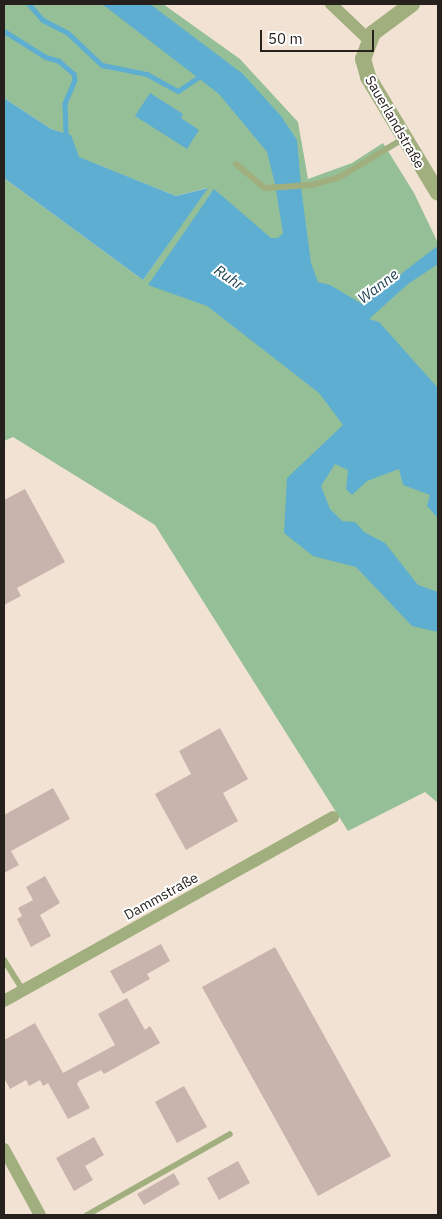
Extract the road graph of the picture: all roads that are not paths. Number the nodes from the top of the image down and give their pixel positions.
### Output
1 (331, 4) edge
2 (412, 4) edge
3 (369, 40) junction
4 (404, 138) junction
5 (236, 164) dead end
6 (438, 194) edge
7 (333, 817) dead end
8 (4, 960) edge
9 (22, 990) junction
10 (4, 1001) edge
11 (230, 1134) dead end
12 (4, 1149) edge
13 (40, 1215) edge
14 (87, 1215) edge

1 - 3 street
2 - 3 street
3 - 4 street, Sauerlandstraße
4 - 5 lane
4 - 6 street, Sauerlandstraße
7 - 9 street, Dammstraße
8 - 9 lane
9 - 10 street, Dammstraße
11 - 14 lane
12 - 13 street

